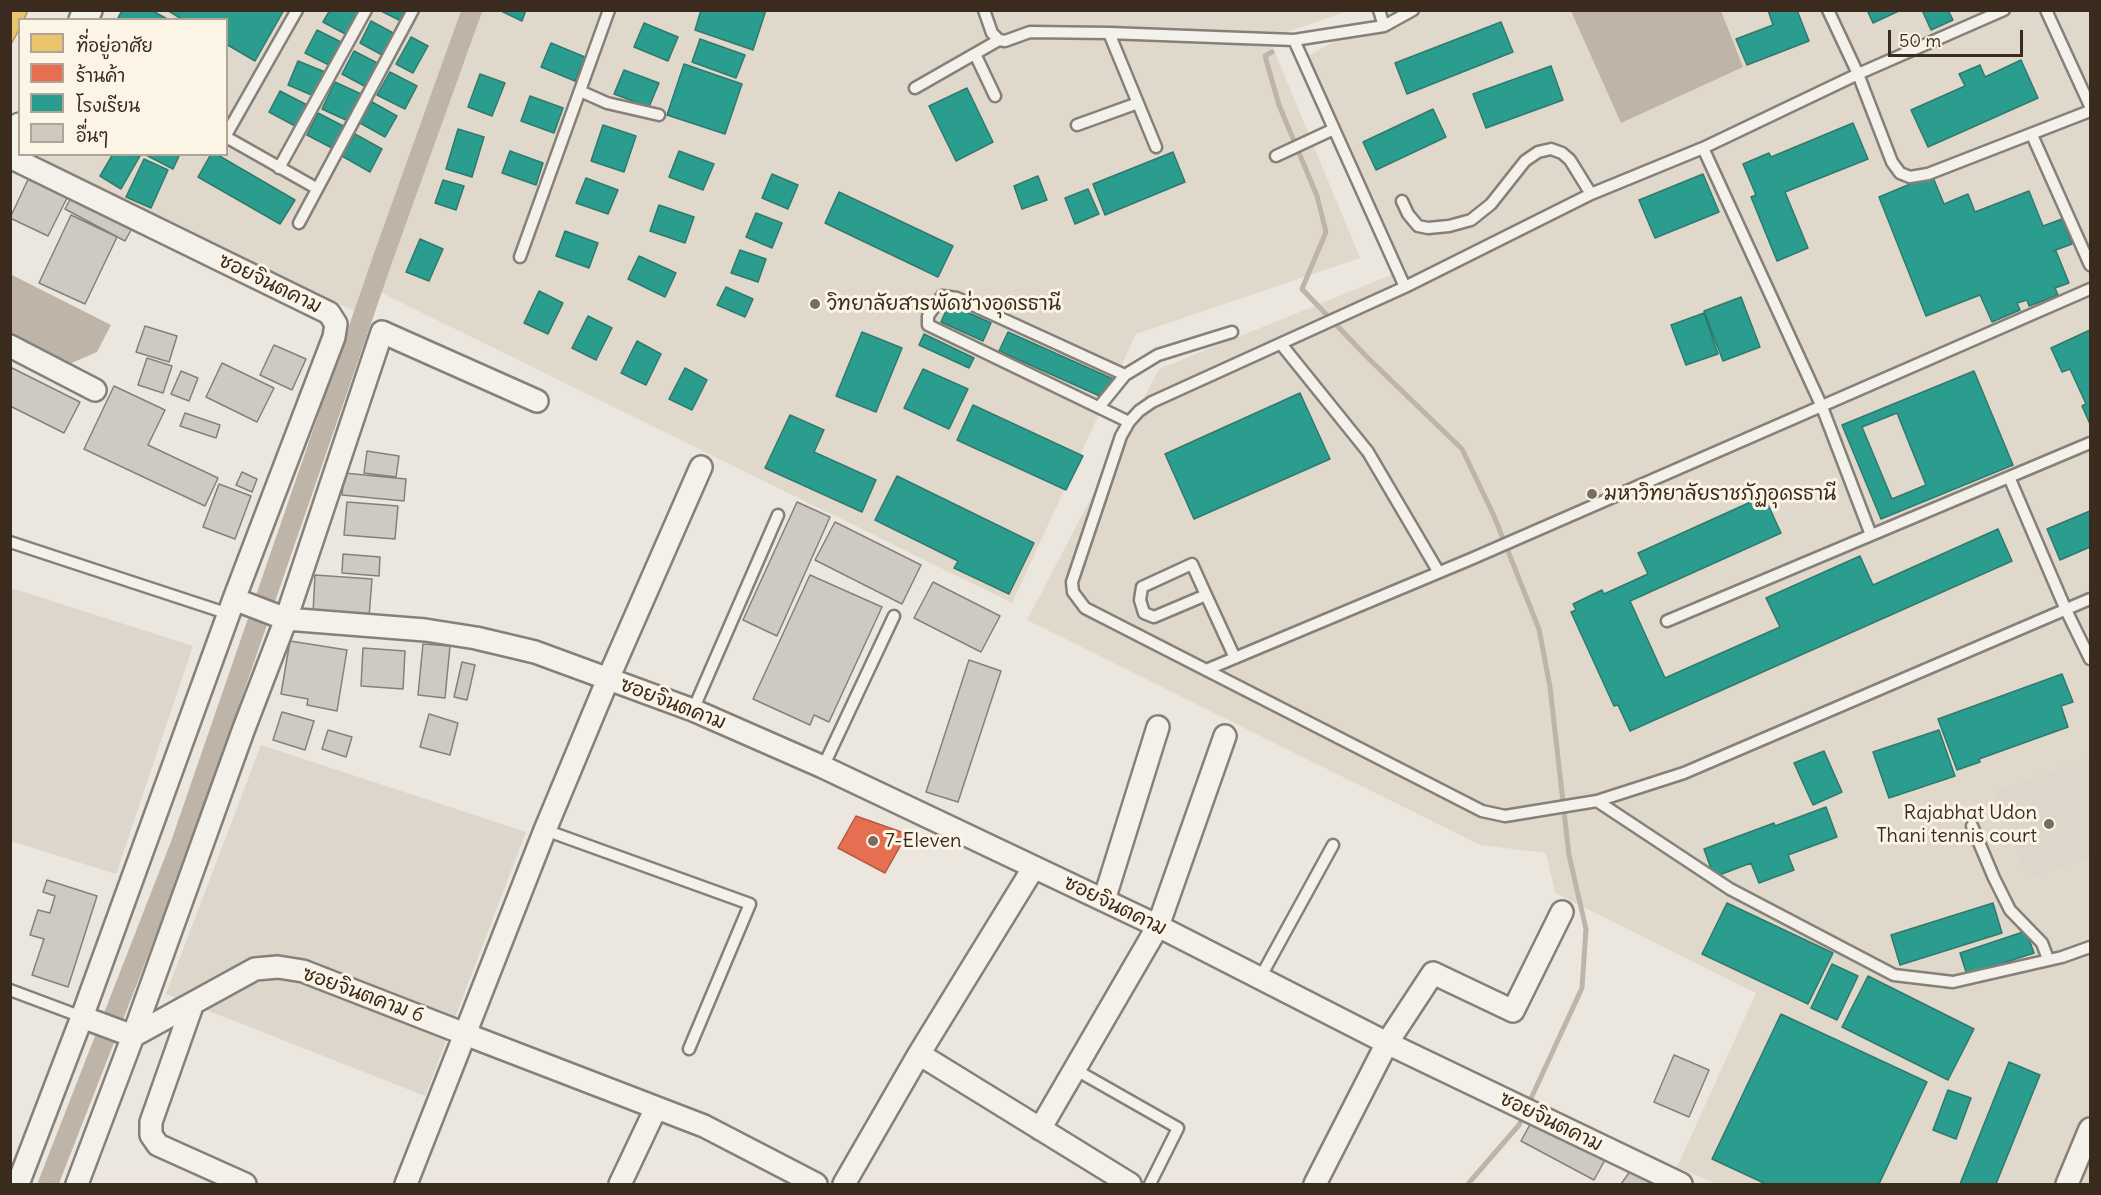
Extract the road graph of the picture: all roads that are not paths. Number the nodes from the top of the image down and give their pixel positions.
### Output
1 (297, 10) edge
2 (366, 10) edge
3 (413, 10) edge
4 (609, 10) edge
5 (984, 10) edge
6 (1379, 10) edge
7 (1413, 10) edge
8 (1828, 10) edge
9 (2004, 10) edge
10 (2046, 10) edge
11 (1384, 26) junction
12 (1109, 33) junction
13 (999, 40) junction
14 (1294, 40) junction
15 (975, 54) junction
16 (1858, 74) junction
17 (915, 88) dead end
18 (580, 91) junction
19 (995, 96) dead end
20 (1138, 103) junction
21 (2091, 106) edge
22 (2091, 111) edge
23 (659, 115) dead end
24 (1077, 125) dead end
25 (1334, 129) junction
26 (18, 130) edge
27 (228, 132) edge
28 (2032, 135) junction
29 (228, 137) edge
30 (10, 143) edge
31 (1156, 147) dead end
32 (1703, 148) junction
33 (1281, 154) dead end
34 (10, 157) edge
35 (279, 168) junction
36 (316, 188) junction
37 (1591, 194) junction
38 (1402, 201) dead end
39 (299, 223) dead end
40 (520, 257) dead end
41 (2091, 265) edge
42 (1405, 287) junction
43 (2091, 289) edge
44 (1232, 332) dead end
45 (1281, 344) junction
46 (10, 346) edge
47 (1125, 375) junction
48 (95, 390) dead end
49 (537, 401) dead end
50 (1099, 407) junction
51 (1822, 407) junction
52 (1129, 422) junction
53 (2091, 443) edge
54 (701, 467) dead end
55 (2009, 477) junction
56 (778, 515) dead end
57 (1871, 535) junction
58 (10, 542) edge
59 (1438, 571) junction
60 (1206, 595) junction
61 (2091, 599) edge
62 (238, 606) junction
63 (2066, 610) junction
64 (894, 616) dead end
65 (281, 617) junction
66 (1667, 621) dead end
67 (1235, 658) junction
68 (2091, 659) edge
69 (1206, 670) junction
70 (608, 679) junction
71 (693, 710) junction
72 (1158, 727) dead end
73 (1225, 736) dead end
74 (823, 767) junction
75 (1598, 801) junction
76 (1972, 826) dead end
77 (545, 830) junction
78 (1333, 844) dead end
79 (1034, 867) junction
80 (1104, 900) junction
81 (1562, 912) dead end
82 (1158, 926) junction
83 (2091, 947) edge
84 (2048, 959) junction
85 (1260, 978) junction
86 (10, 990) edge
87 (193, 1003) junction
88 (83, 1017) junction
89 (465, 1034) junction
90 (133, 1036) junction
91 (1387, 1043) junction
92 (689, 1048) dead end
93 (919, 1054) junction
94 (1076, 1070) junction
95 (656, 1108) junction
96 (1040, 1129) junction
97 (2091, 1129) edge
98 (17, 1176) edge
99 (1116, 1181) edge
100 (77, 1185) edge
101 (245, 1185) edge
102 (405, 1185) edge
103 (620, 1185) edge
104 (816, 1185) edge
105 (844, 1185) edge
106 (1150, 1185) edge
107 (1316, 1185) edge
108 (1682, 1185) edge
109 (2067, 1185) edge

1 - 27 lane
2 - 35 lane
3 - 36 lane
4 - 18 lane
5 - 13 lane
6 - 11 lane
7 - 11 lane
8 - 16 lane
9 - 16 lane
10 - 21 lane
11 - 14 lane
12 - 13 lane
12 - 14 lane
12 - 20 lane
13 - 15 lane
14 - 25 lane
15 - 17 lane
15 - 19 lane
16 - 28 lane
16 - 32 lane
18 - 23 lane
18 - 40 lane
20 - 24 lane
20 - 31 lane
22 - 28 lane
25 - 33 lane
25 - 42 lane
26 - 30 street
28 - 41 lane
29 - 35 lane
32 - 37 lane
32 - 51 lane
34 - 62 street, ซอยจินตคาม
35 - 36 lane
36 - 39 lane
37 - 38 lane
37 - 42 lane
42 - 45 lane
43 - 51 lane
44 - 47 lane
45 - 52 lane
45 - 59 lane
46 - 48 street
47 - 50 lane
47 - 50 lane
49 - 65 street
50 - 52 lane
51 - 57 lane
51 - 59 lane
52 - 69 lane
53 - 55 lane
54 - 70 street
55 - 57 lane
55 - 63 lane
56 - 71 lane
57 - 66 lane
58 - 62 lane
59 - 67 lane
60 - 60 lane
60 - 67 lane
61 - 63 lane
62 - 65 street, ซอยจินตคาม
62 - 88 street
63 - 68 lane
63 - 75 lane
64 - 74 lane
65 - 70 street, ซอยจินตคาม
65 - 90 street
67 - 69 lane
69 - 75 lane
70 - 71 street, ซอยจินตคาม
70 - 77 street
71 - 74 street, ซอยจินตคาม
72 - 80 street
73 - 82 street
74 - 79 street, ซอยจินตคาม
75 - 84 lane
76 - 84 lane
77 - 89 street
77 - 92 lane
78 - 85 lane
79 - 80 street, ซอยจินตคาม
79 - 93 street
80 - 82 street, ซอยจินตคาม
81 - 91 street
82 - 85 street, ซอยจินตคาม
82 - 94 street
83 - 84 lane
85 - 91 street, ซอยจินตคาม
86 - 88 lane
87 - 89 street, ซอยจินตคาม 6
87 - 90 street, ซอยจินตคาม 6
87 - 101 street
88 - 90 street
88 - 98 street
89 - 95 street, ซอยจินตคาม 6
89 - 102 street
90 - 100 street
91 - 107 street
91 - 108 street, ซอยจินตคาม
93 - 96 street
93 - 105 street
94 - 96 street
94 - 106 lane
95 - 103 street
95 - 104 street, ซอยจินตคาม 6
96 - 99 street
97 - 109 street

